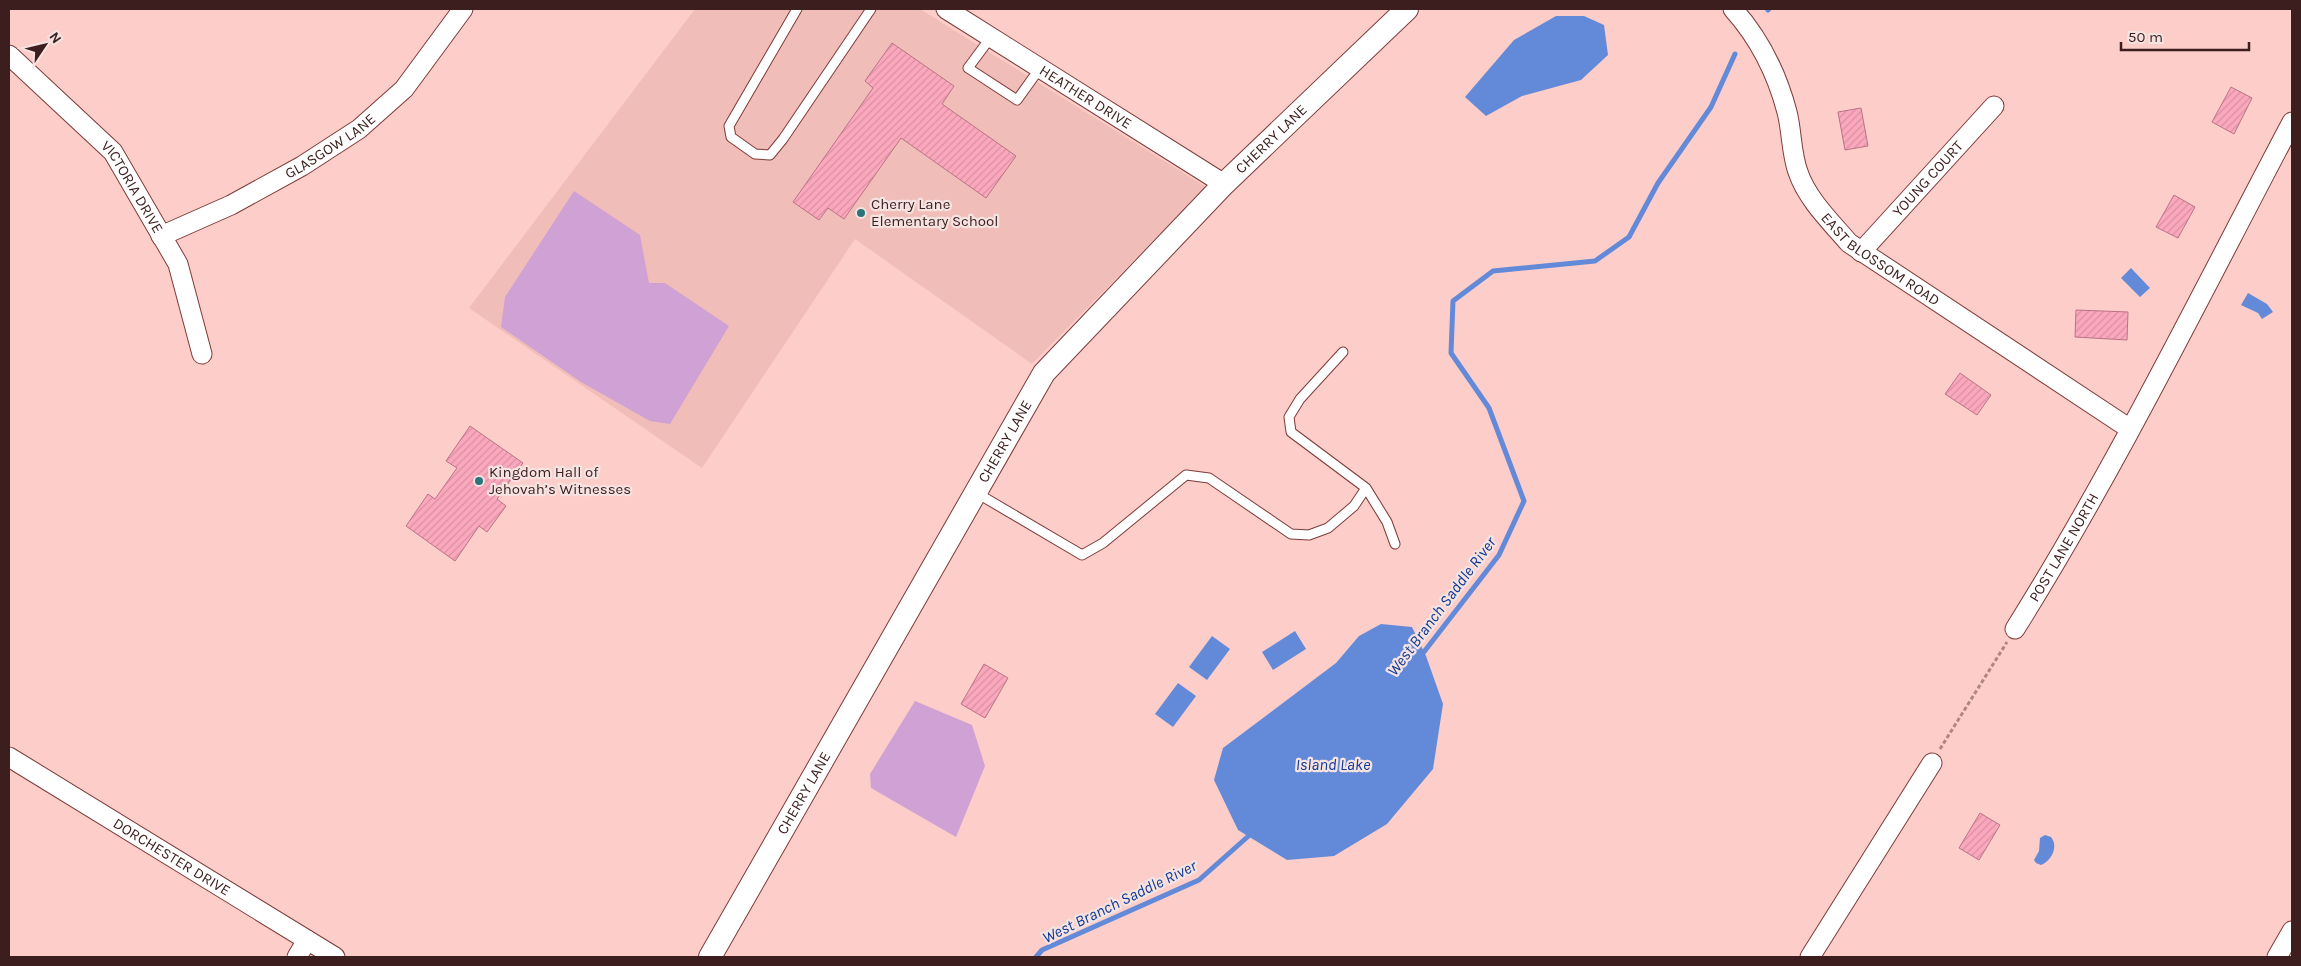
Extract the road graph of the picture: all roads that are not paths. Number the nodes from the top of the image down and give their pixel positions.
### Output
1 (463, 9) edge
2 (797, 9) edge
3 (871, 9) edge
4 (946, 9) edge
5 (1407, 9) edge
6 (1732, 9) edge
7 (991, 37) junction
8 (9, 55) edge
9 (1040, 68) junction
10 (1994, 106) dead end
11 (2292, 122) edge
12 (1224, 184) junction
13 (161, 236) junction
14 (1861, 252) junction
15 (1343, 352) dead end
16 (202, 354) dead end
17 (2130, 430) junction
18 (1366, 488) junction
19 (975, 492) junction
20 (1394, 544) dead end
21 (2015, 630) road end
22 (9, 757) edge
23 (1932, 763) road end
24 (2292, 931) edge
25 (307, 940) junction
26 (297, 957) edge
27 (335, 957) edge
28 (710, 957) edge
29 (1810, 957) edge
30 (2277, 957) edge

1 - 13 street, GLASGOW LANE
2 - 3 lane
4 - 7 street, HEATHER DRIVE
5 - 12 street, CHERRY LANE
6 - 14 street, EAST BLOSSOM ROAD
7 - 9 street, HEATHER DRIVE
7 - 9 lane
8 - 13 street, VICTORIA DRIVE
9 - 12 street, HEATHER DRIVE
10 - 14 street, YOUNG COURT
11 - 17 street, POST LANE NORTH
12 - 19 street, CHERRY LANE
13 - 16 street, VICTORIA DRIVE
14 - 17 street, EAST BLOSSOM ROAD
15 - 18 lane
17 - 21 street, POST LANE NORTH
18 - 19 lane
18 - 20 lane
19 - 28 street, CHERRY LANE
22 - 25 street, DORCHESTER DRIVE
23 - 29 street
24 - 30 street
25 - 26 street
25 - 27 street, DORCHESTER DRIVE

